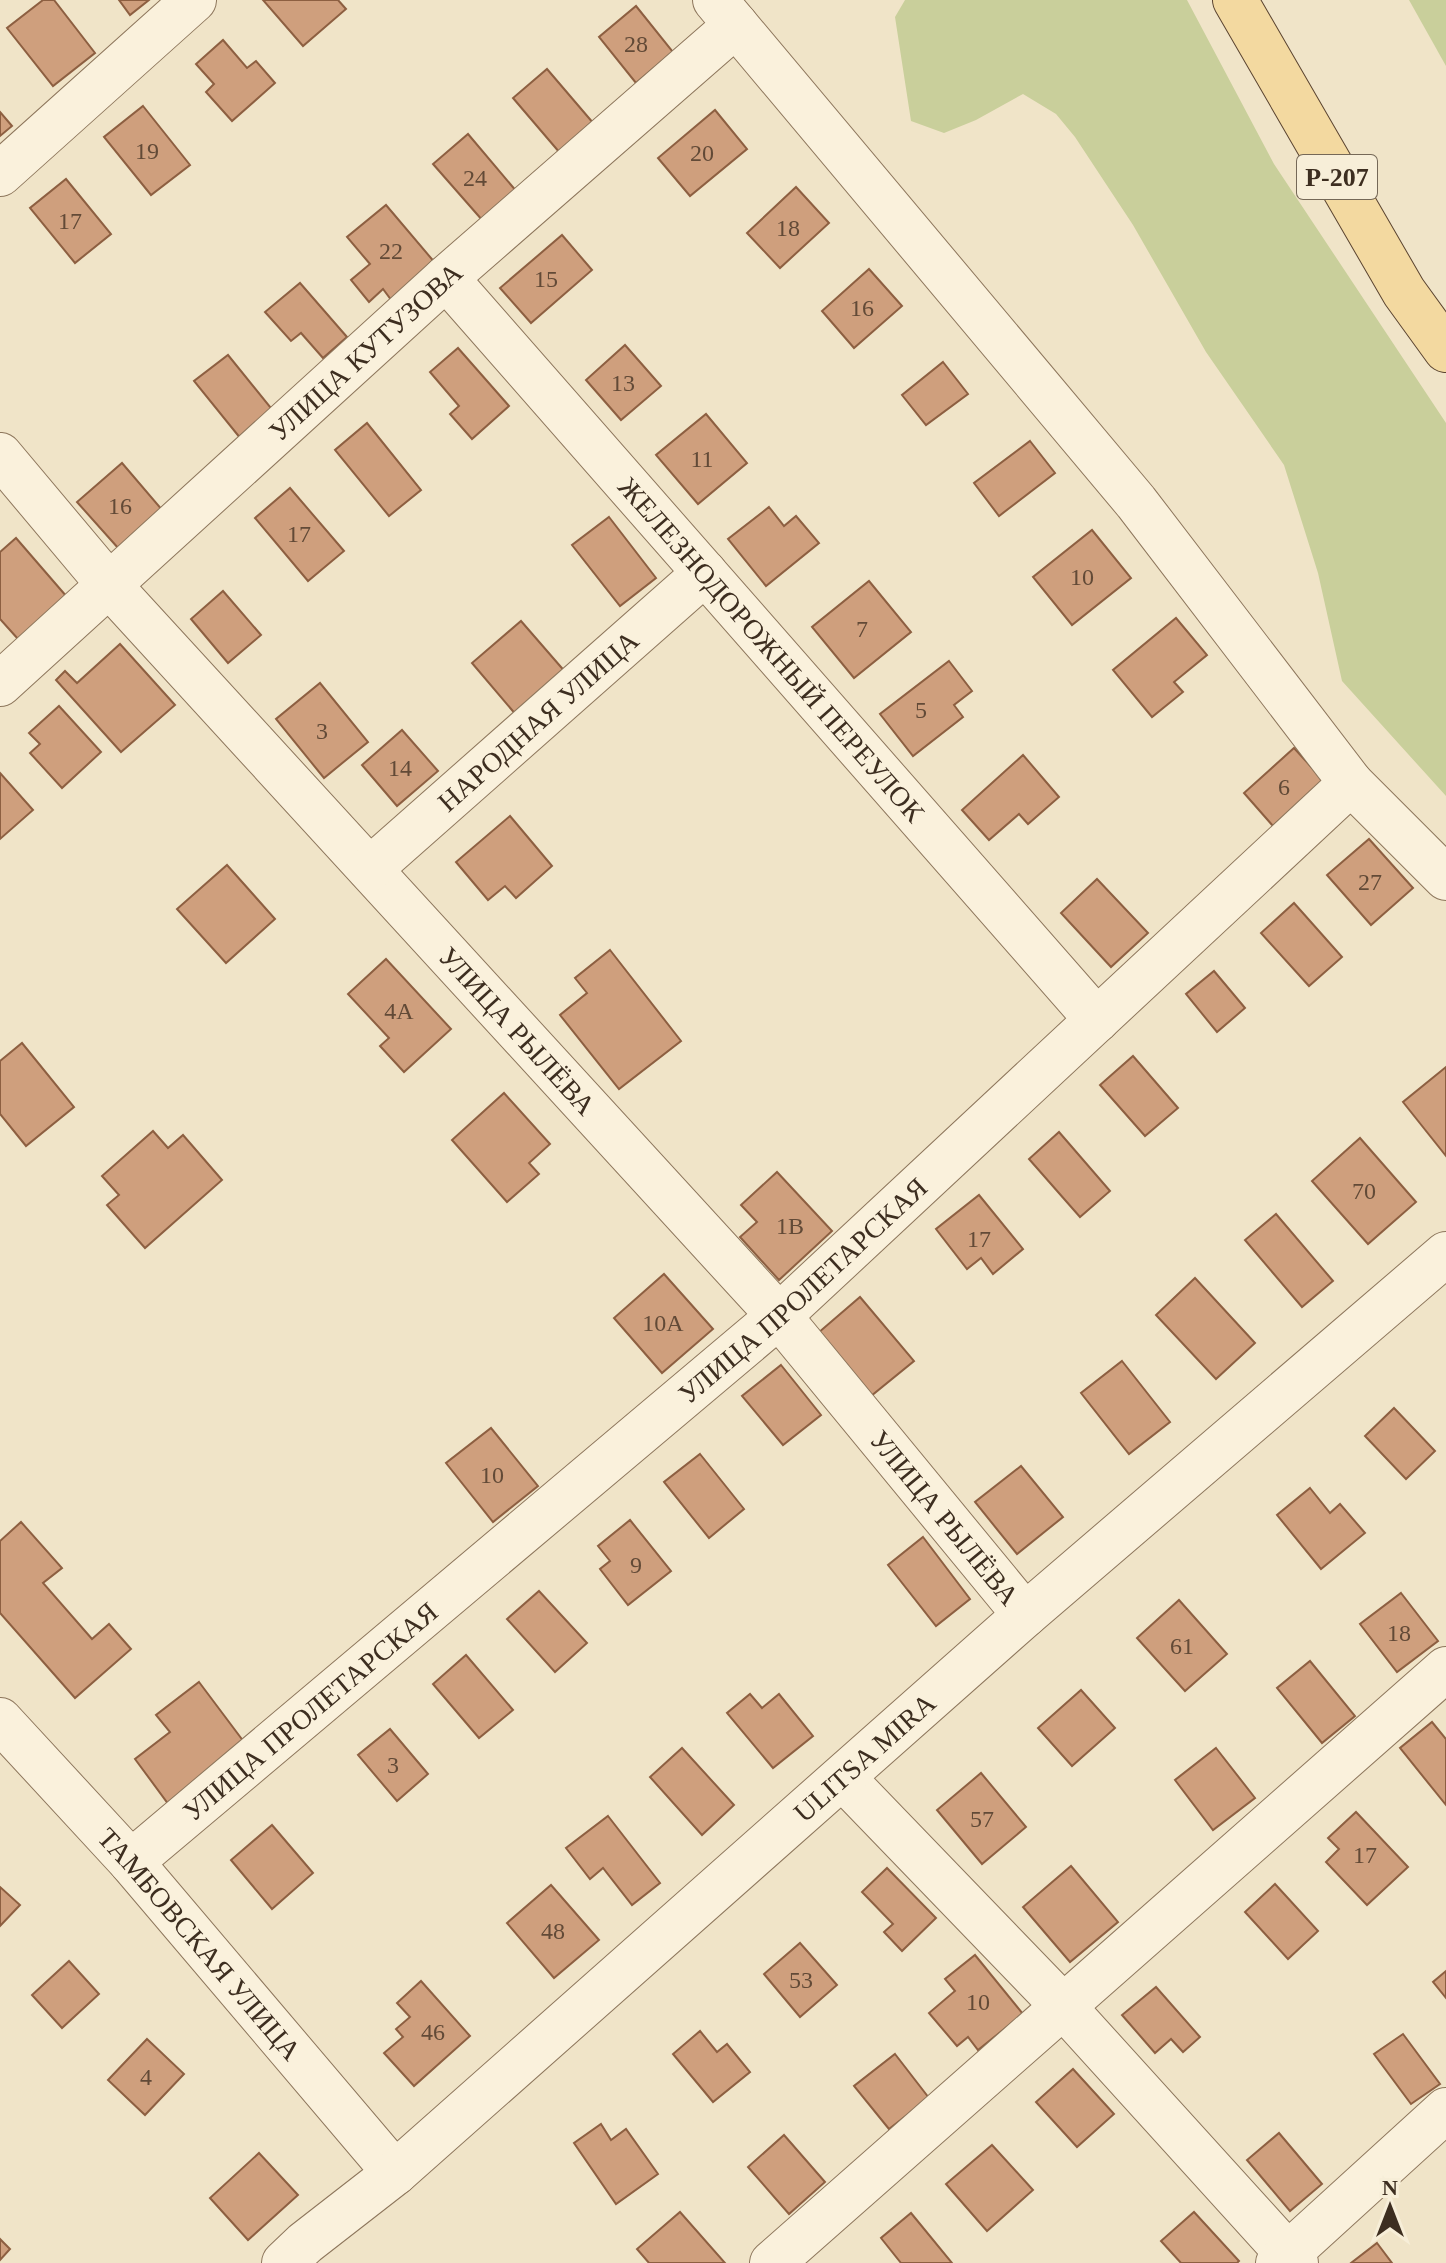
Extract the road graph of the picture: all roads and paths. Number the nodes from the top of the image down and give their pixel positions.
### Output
1 (194, 0) edge
2 (1235, 0) edge
3 (725, 12) edge
4 (0, 174) edge
5 (446, 278) junction
6 (1446, 350) edge
7 (0, 455) edge
8 (705, 573) junction
9 (110, 586) junction
10 (0, 684) edge
11 (1351, 783) junction
12 (370, 869) junction
13 (1446, 878) edge
14 (1097, 1020) junction
15 (1446, 1254) edge
16 (779, 1316) junction
17 (1025, 1615) junction
18 (1446, 1669) edge
19 (0, 1720) edge
20 (843, 1778) junction
21 (131, 1862) junction
22 (1062, 2005) junction
23 (1446, 2110) edge
24 (395, 2173) junction
25 (304, 2256) edge
26 (1287, 2260) edge
27 (772, 2263) edge

1 - 4 street
2 - 6 main road, Р-207
3 - 5 street, УЛИЦА КУТУЗОВА
3 - 11 street
5 - 8 street, ЖЕЛЕЗНОДОРОЖНЫЙ ПЕРЕУЛОК
5 - 9 street, УЛИЦА КУТУЗОВА
7 - 9 street, УЛИЦА РЫЛЁВА
8 - 12 street, НАРОДНАЯ УЛИЦА
8 - 14 street, ЖЕЛЕЗНОДОРОЖНЫЙ ПЕРЕУЛОК
9 - 10 street, УЛИЦА КУТУЗОВА
9 - 12 street, УЛИЦА РЫЛЁВА
11 - 13 street
11 - 14 street, УЛИЦА ПРОЛЕТАРСКАЯ
12 - 16 street, УЛИЦА РЫЛЁВА
14 - 16 street, УЛИЦА ПРОЛЕТАРСКАЯ
15 - 17 street, ULITSA MIRA
16 - 17 street, УЛИЦА РЫЛЁВА
16 - 21 street, УЛИЦА ПРОЛЕТАРСКАЯ
17 - 20 street, ULITSA MIRA
18 - 22 street
19 - 21 street, ТАМБОВСКАЯ УЛИЦА
20 - 22 street
20 - 24 street, ULITSA MIRA
21 - 24 street, ТАМБОВСКАЯ УЛИЦА
22 - 26 street
22 - 27 street
23 - 26 street
24 - 25 street, ULITSA MIRA

